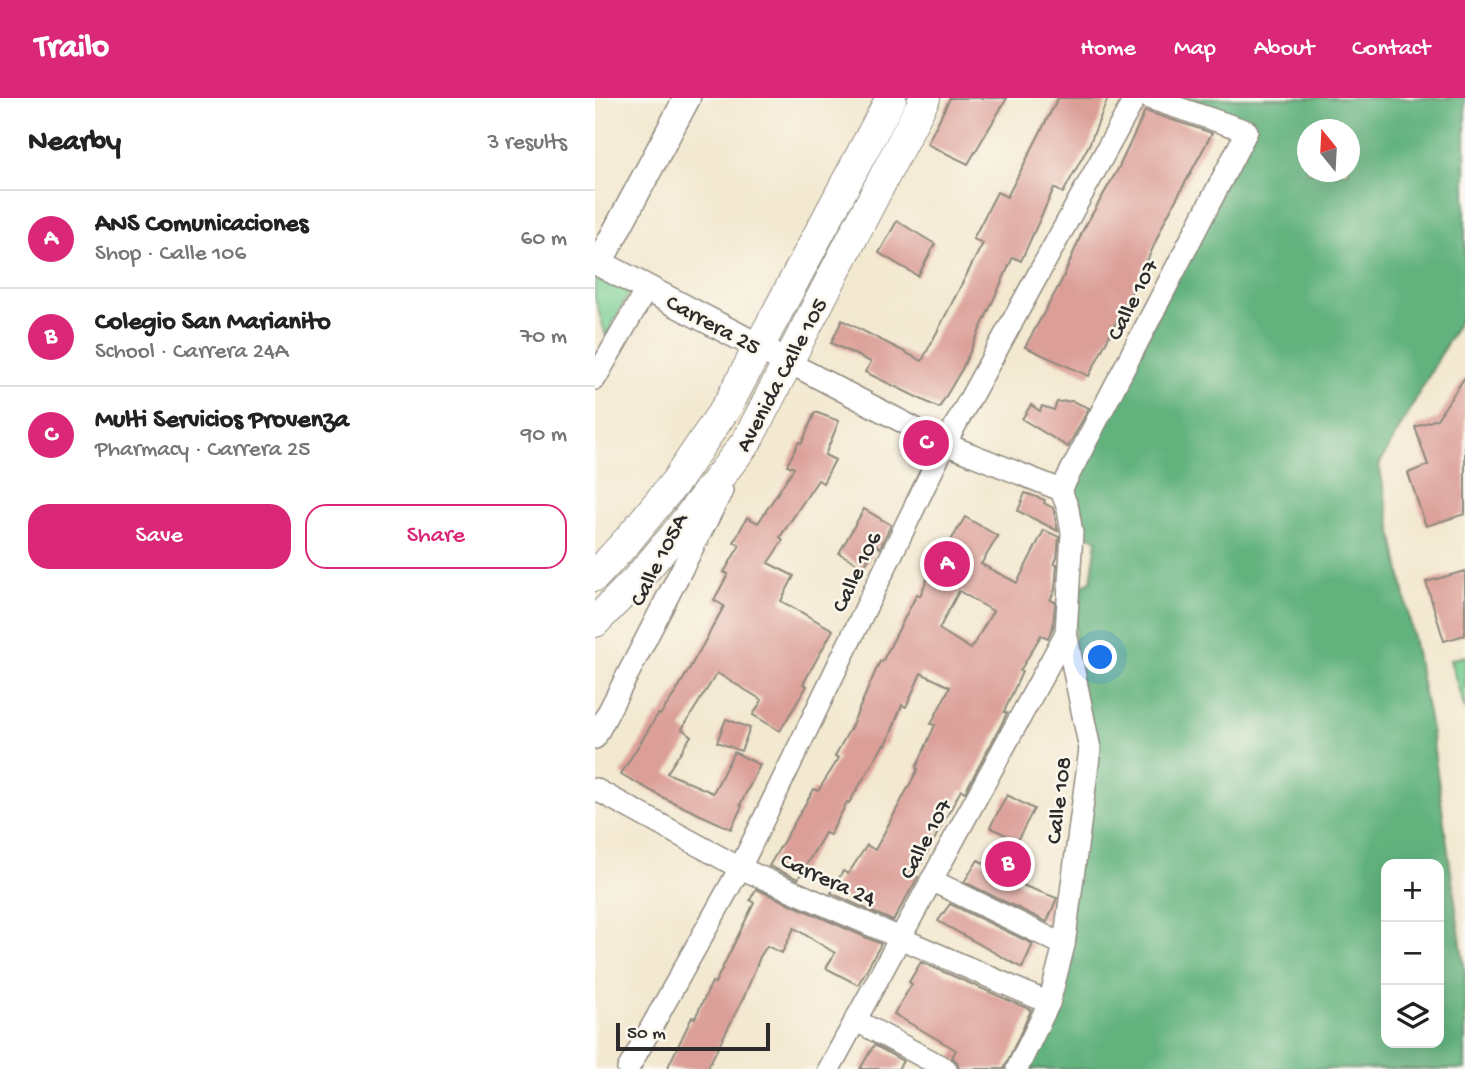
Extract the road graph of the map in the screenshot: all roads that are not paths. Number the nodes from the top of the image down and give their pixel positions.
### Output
1 (687, 98) edge
2 (891, 98) edge
3 (925, 98) edge
4 (1135, 98) edge
5 (1149, 98) edge
6 (597, 262) edge
7 (647, 288) junction
8 (759, 347) junction
9 (788, 362) junction
10 (597, 367) edge
11 (747, 441) junction
12 (945, 444) junction
13 (1061, 490) junction
14 (595, 576) edge
15 (595, 622) edge
16 (1066, 633) junction
17 (595, 738) edge
18 (595, 789) edge
19 (740, 868) junction
20 (931, 880) junction
21 (902, 939) junction
22 (1064, 945) junction
23 (1049, 1003) junction
24 (855, 1020) junction
25 (628, 1069) edge
26 (829, 1069) edge
27 (946, 1069) edge
28 (1017, 1069) edge

1 - 6 street
2 - 8 main road, Avenida Calle 105
3 - 9 main road, Avenida Calle 105
4 - 12 street, Calle 106
5 - 13 street, Calle 107
6 - 7 street, Carrera 25
7 - 8 street, Carrera 25
7 - 10 street
8 - 9 street, Carrera 25
8 - 14 main road, Avenida Calle 105
9 - 11 main road, Avenida Calle 105
9 - 12 street, Carrera 25
11 - 15 main road, Avenida Calle 105
11 - 17 street, Calle 105A
12 - 13 street, Carrera 25
12 - 19 street, Calle 106
13 - 16 street, Calle 108
16 - 20 street, Calle 107
16 - 22 street, Calle 108
18 - 19 street, Carrera 24
19 - 21 street, Carrera 24
19 - 25 street, Calle 106
20 - 21 street, Calle 107
20 - 22 street
21 - 23 street, Carrera 24
21 - 24 street, Calle 107
22 - 23 street, Calle 108
23 - 28 street, Calle 108
24 - 26 street, Calle 107
24 - 27 street

